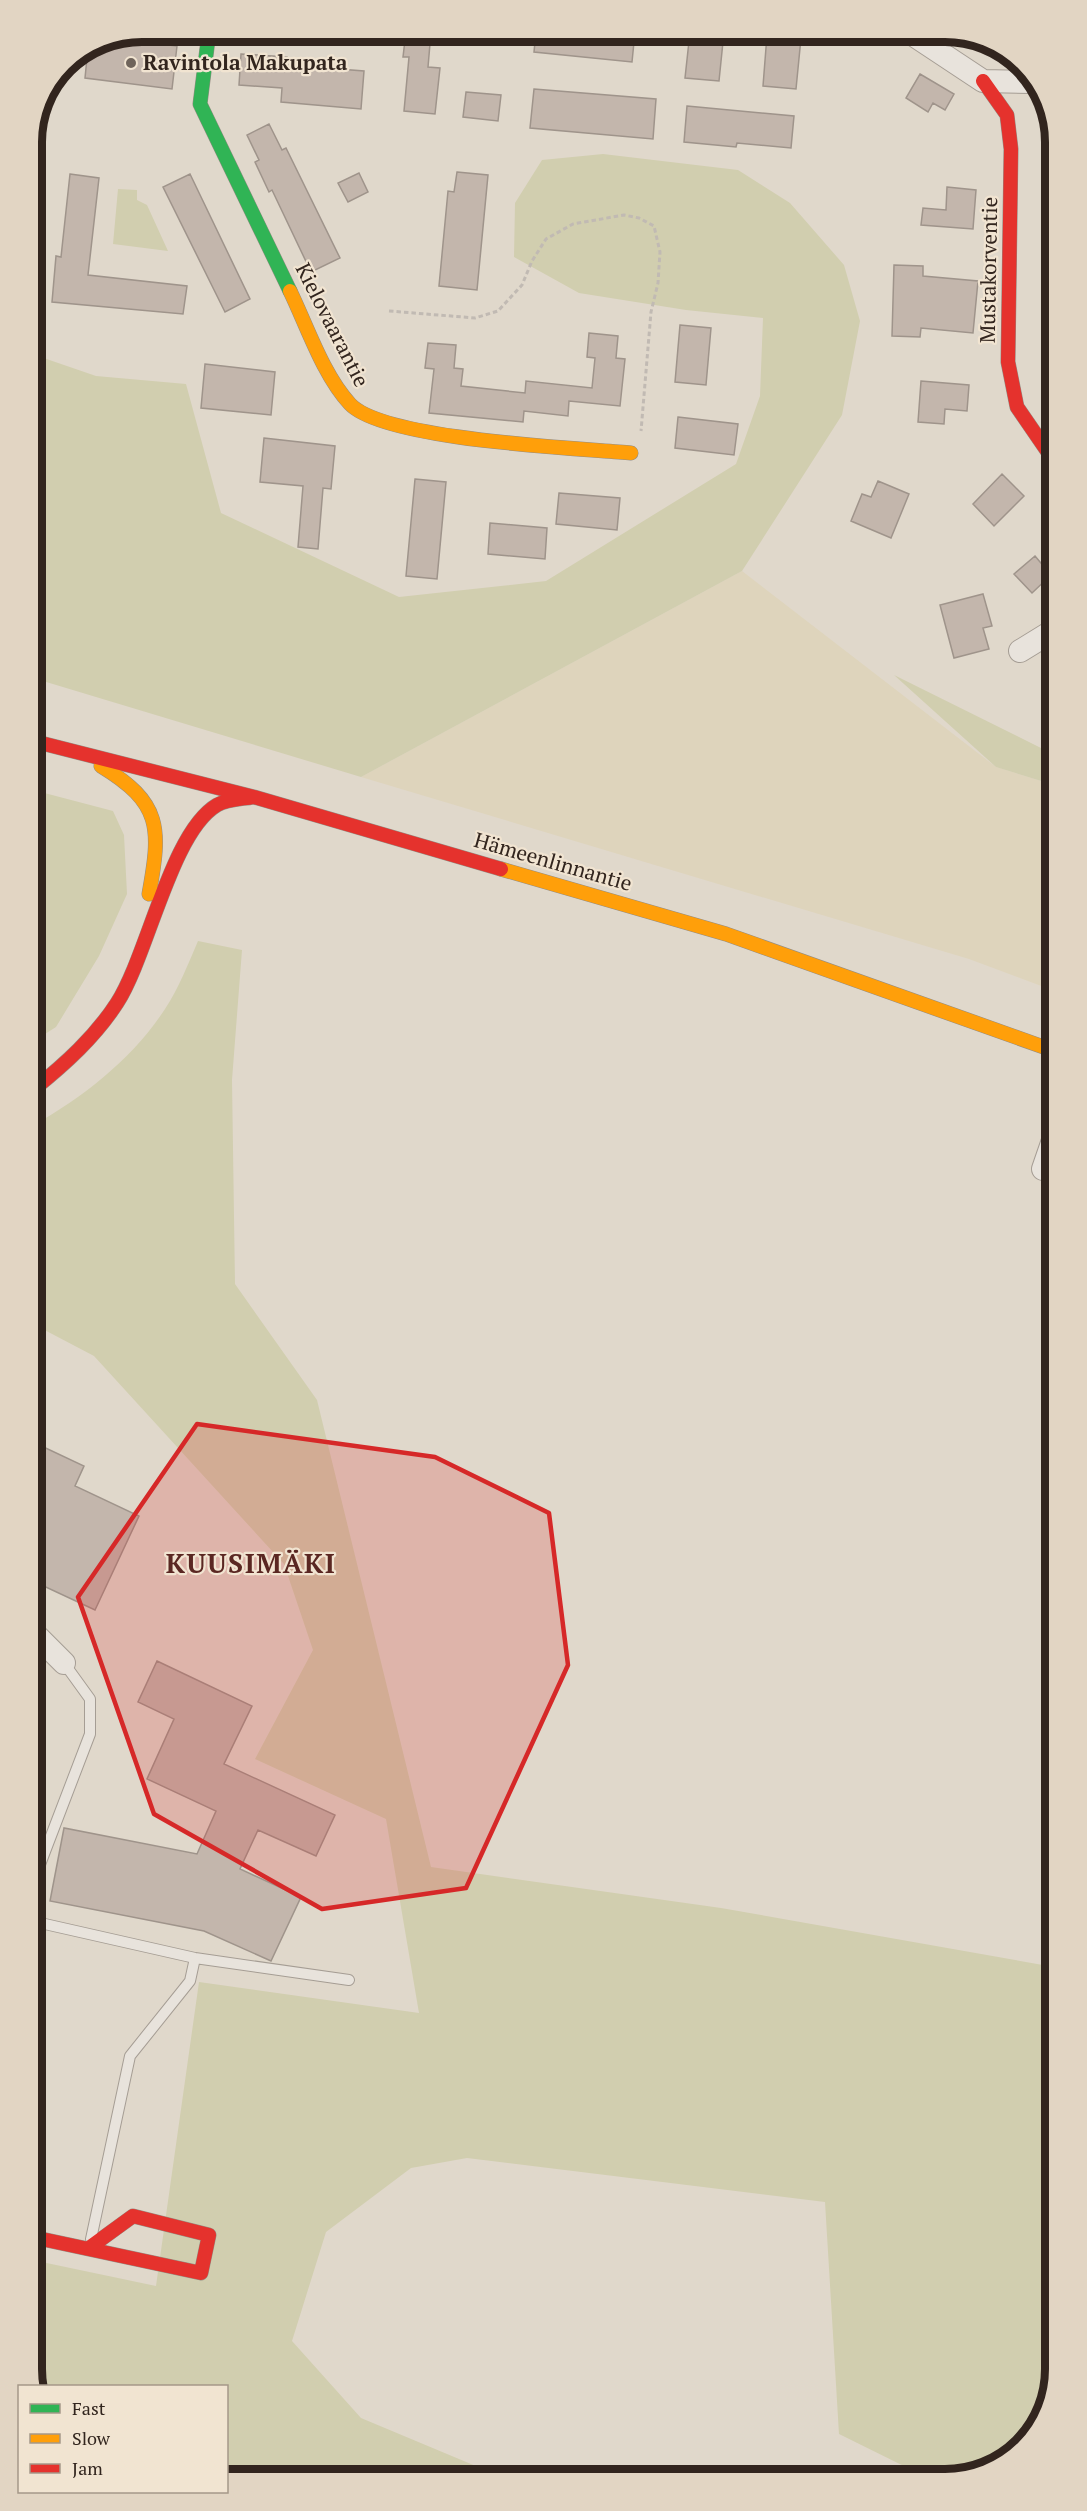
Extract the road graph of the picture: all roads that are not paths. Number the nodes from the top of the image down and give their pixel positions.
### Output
1 (208, 42) edge
2 (924, 42) edge
3 (983, 81) junction
4 (1024, 82) edge
5 (1045, 448) edge
6 (631, 453) road end
7 (1045, 636) edge
8 (1020, 651) dead end
9 (42, 743) edge
10 (71, 750) junction
11 (254, 797) junction
12 (135, 966) junction
13 (1045, 1048) edge
14 (42, 1083) edge
15 (1045, 1163) edge
16 (1043, 1169) dead end
17 (42, 1641) edge
18 (64, 1663) joint
19 (42, 1859) edge
20 (42, 1923) edge
21 (195, 1958) junction
22 (349, 1980) dead end
23 (42, 2239) edge
24 (89, 2248) junction

1 - 6 main road, Kielovaarantie
2 - 3 street
3 - 4 street
3 - 5 main road, Mustakorventie
7 - 8 street
9 - 10 main road, Hämeenlinnantie
10 - 11 main road, Hämeenlinnantie
10 - 12 main road
11 - 12 main road
11 - 13 main road, Hämeenlinnantie
12 - 14 main road
15 - 16 street
17 - 18 street
18 - 19 lane
20 - 21 lane
21 - 22 lane
21 - 24 lane
23 - 24 main road
24 - 24 main road

